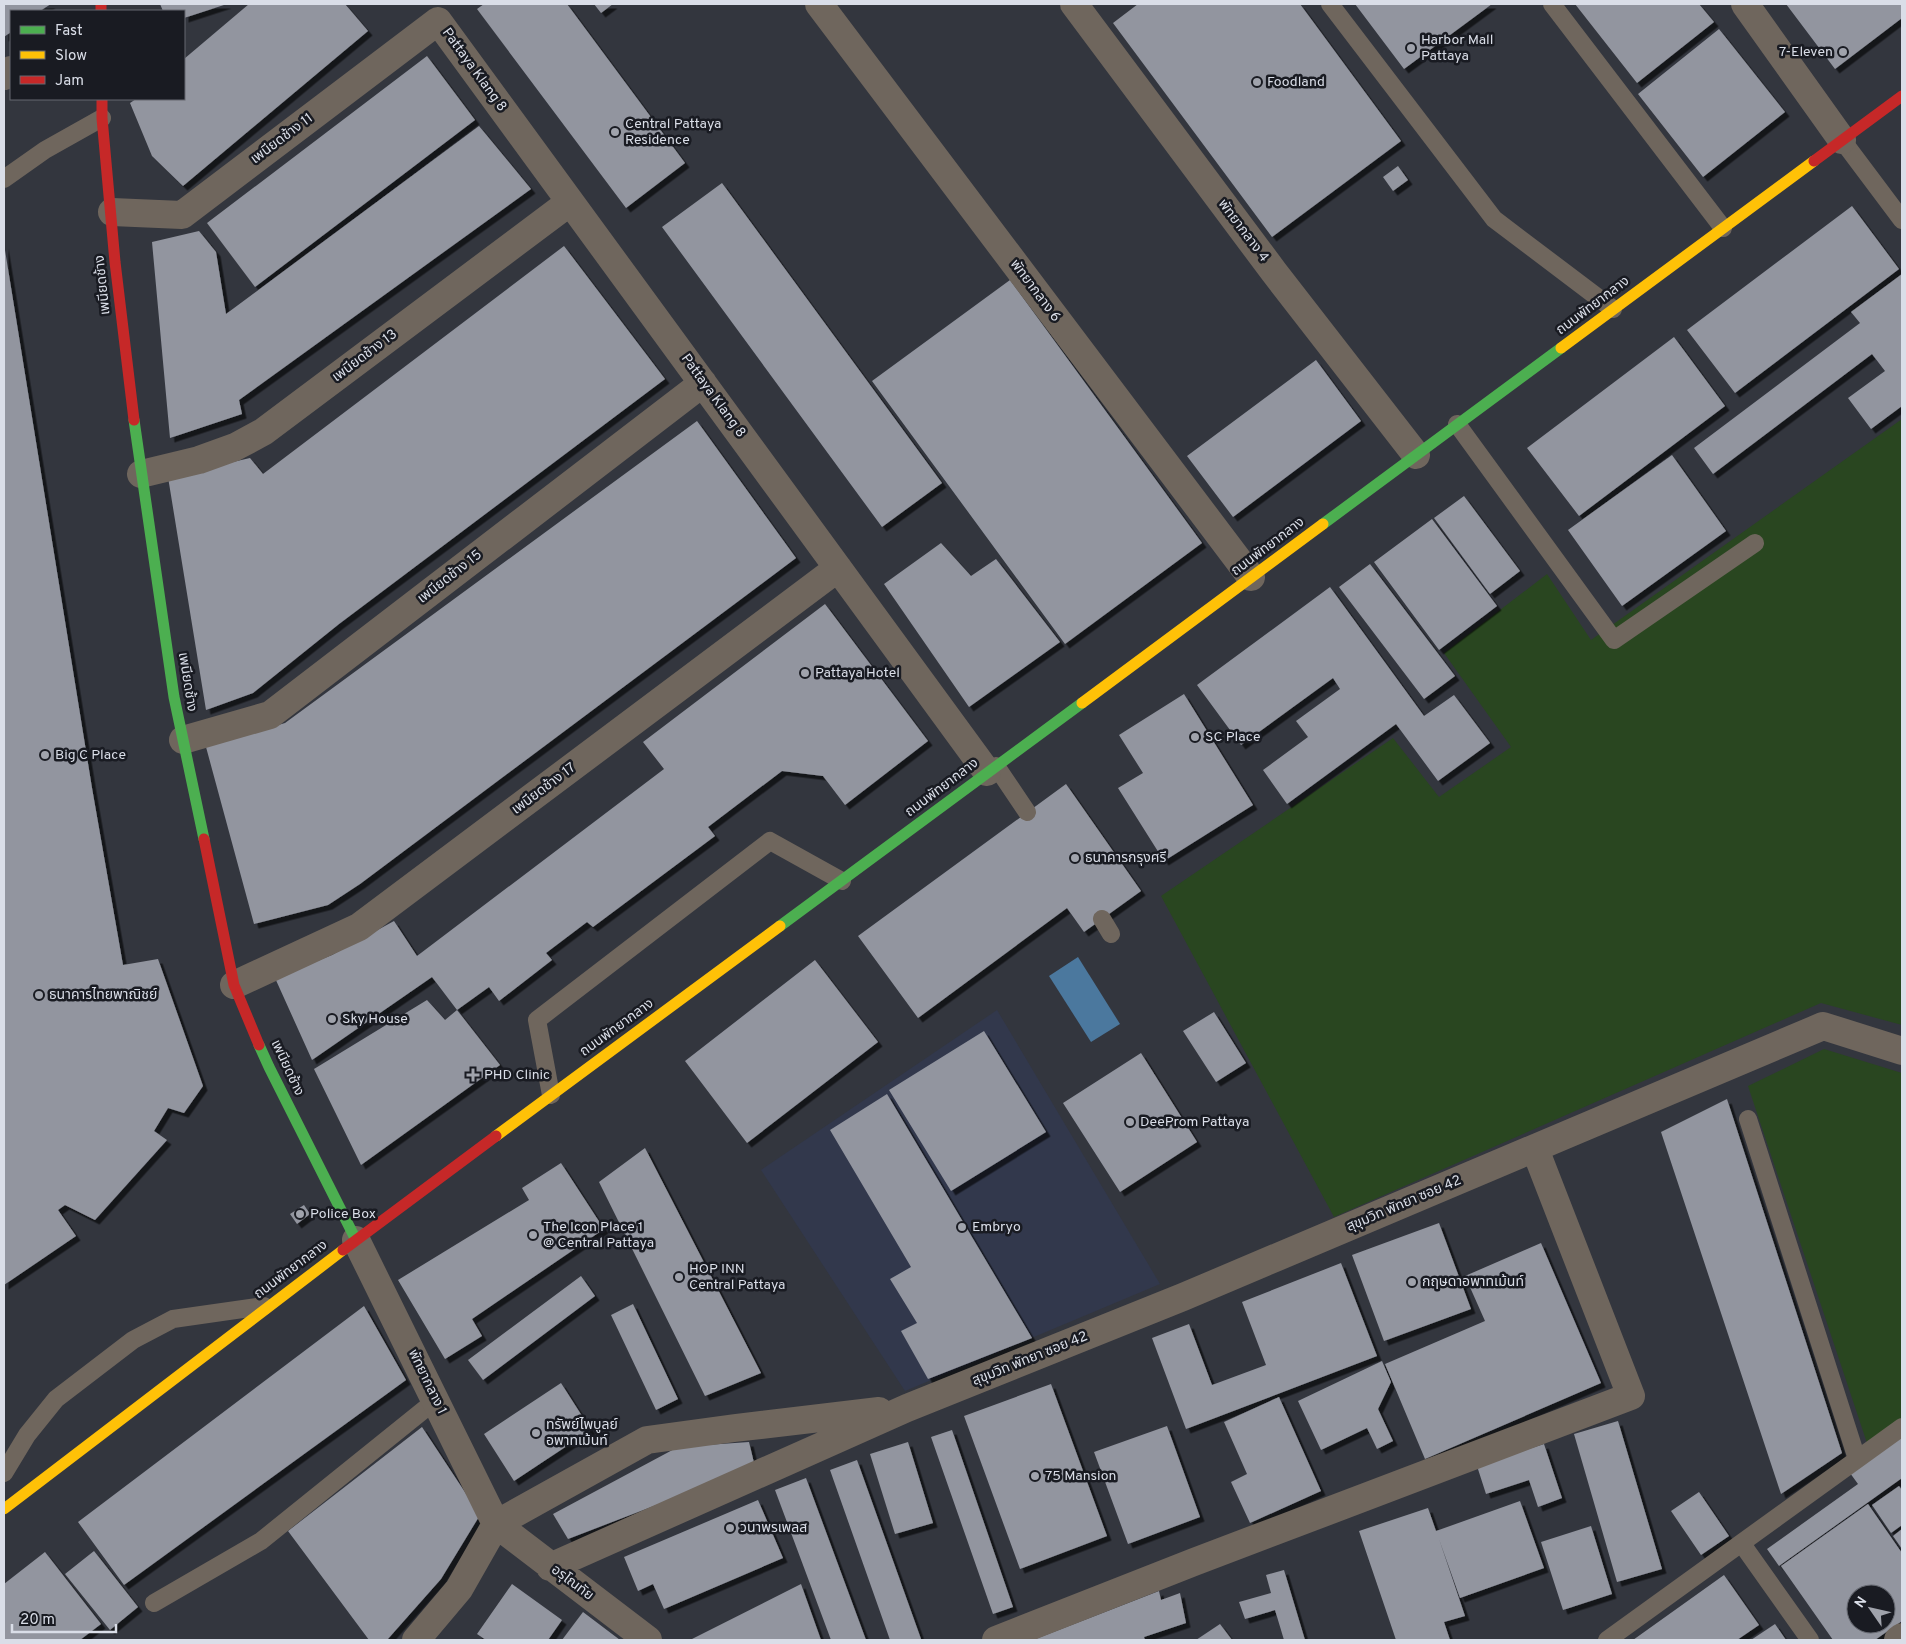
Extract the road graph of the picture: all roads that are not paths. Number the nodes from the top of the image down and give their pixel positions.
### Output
1 (819, 4) edge
2 (1074, 4) edge
3 (1330, 4) edge
4 (1552, 4) edge
5 (1744, 4) edge
6 (438, 21) joint
7 (1902, 96) edge
8 (102, 100) edge
9 (102, 118) junction
10 (1842, 140) junction
11 (4, 179) edge
12 (570, 202) junction
13 (112, 212) junction
14 (1902, 220) edge
15 (1723, 228) junction
16 (1613, 309) junction
17 (703, 383) junction
18 (1458, 424) junction
19 (1416, 455) junction
20 (141, 474) junction
21 (1755, 543) dead end
22 (838, 568) junction
23 (1252, 577) junction
24 (182, 740) junction
25 (991, 769) junction
26 (1027, 812) dead end
27 (842, 881) junction
28 (234, 985) junction
29 (1902, 1051) edge
30 (551, 1095) junction
31 (1748, 1119) dead end
32 (1535, 1149) junction
33 (356, 1240) junction
34 (269, 1305) junction
35 (436, 1400) junction
36 (906, 1408) junction
37 (1902, 1427) edge
38 (1857, 1459) junction
39 (4, 1472) edge
40 (4, 1509) edge
41 (496, 1524) junction
42 (1742, 1544) junction
43 (550, 1567) junction
44 (154, 1603) dead end
45 (1902, 1637) edge
46 (416, 1640) edge
47 (648, 1640) edge
48 (996, 1640) edge
49 (1607, 1640) edge
50 (1810, 1640) edge
51 (1898, 1640) edge

1 - 23 street, พัทยากลาง 6
2 - 19 street, พัทยากลาง 4
3 - 16 lane
4 - 15 lane
5 - 10 street
6 - 12 street, Pattaya Klang 8
6 - 13 street, เพนียดช้าง 11
7 - 10 main road, ถนนพัทยากลาง
8 - 9 main road, เพนียดช้าง
9 - 11 lane
9 - 13 main road, เพนียดช้าง
10 - 14 lane
10 - 15 main road, ถนนพัทยากลาง
12 - 17 street, Pattaya Klang 8
12 - 20 street, เพนียดช้าง 13
13 - 20 main road, เพนียดช้าง
15 - 16 main road, ถนนพัทยากลาง
16 - 18 main road, ถนนพัทยากลาง
17 - 22 street, Pattaya Klang 8
17 - 24 street, เพนียดช้าง 15
18 - 19 main road, ถนนพัทยากลาง
18 - 21 lane
19 - 23 main road, ถนนพัทยากลาง
20 - 24 main road, เพนียดช้าง
22 - 25 street, Pattaya Klang 8
22 - 28 street, เพนียดช้าง 17
23 - 25 main road, ถนนพัทยากลาง
24 - 28 main road, เพนียดช้าง
25 - 26 lane
25 - 27 main road, ถนนพัทยากลาง
27 - 30 main road, ถนนพัทยากลาง
27 - 30 lane
28 - 33 main road, เพนียดช้าง
29 - 32 street, สุขุมวิท พัทยา ซอย 42
30 - 33 main road, ถนนพัทยากลาง
31 - 38 lane
32 - 36 street, สุขุมวิท พัทยา ซอย 42
32 - 48 street
33 - 34 main road, ถนนพัทยากลาง
33 - 35 street, พัทยากลาง 1
34 - 39 lane
34 - 40 main road, ถนนพัทยากลาง
35 - 41 street, พัทยากลาง 1
35 - 44 lane
36 - 41 street
36 - 43 street
37 - 38 lane
38 - 42 lane
41 - 43 street, อรุโณทัย
41 - 46 street
42 - 49 lane
42 - 50 lane
43 - 47 street, อรุโณทัย
45 - 51 street

